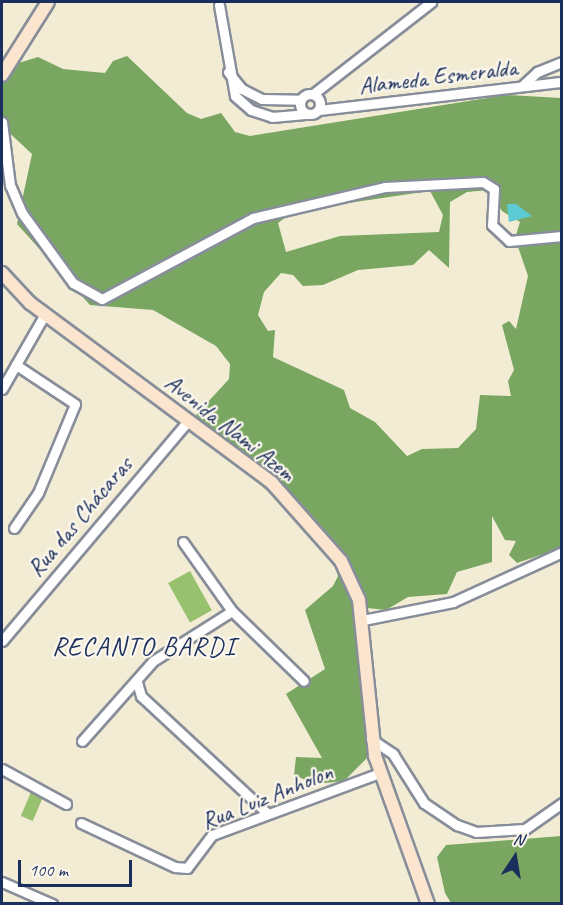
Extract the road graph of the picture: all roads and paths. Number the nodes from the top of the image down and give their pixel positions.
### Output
1 (48, 2) edge
2 (431, 2) edge
3 (219, 3) edge
4 (561, 62) edge
5 (228, 72) junction
6 (2, 75) edge
7 (561, 82) edge
8 (522, 87) junction
9 (314, 94) junction
10 (301, 100) junction
11 (319, 110) junction
12 (308, 114) junction
13 (2, 122) edge
14 (561, 236) edge
15 (2, 273) edge
16 (45, 314) junction
17 (16, 364) junction
18 (2, 389) edge
19 (189, 420) junction
20 (14, 528) dead end
21 (183, 542) dead end
22 (561, 552) edge
23 (232, 611) junction
24 (363, 620) junction
25 (2, 641) edge
26 (304, 681) dead end
27 (137, 682) junction
28 (371, 739) junction
29 (82, 741) dead end
30 (2, 769) edge
31 (380, 773) junction
32 (561, 803) edge
33 (66, 804) dead end
34 (268, 814) junction
35 (81, 823) dead end
36 (2, 882) edge
37 (52, 903) edge
38 (428, 903) edge

1 - 6 street
2 - 9 street
3 - 5 street, Alameda Esmeralda
4 - 8 street
5 - 10 street
5 - 12 street, Alameda Esmeralda
7 - 8 street, Alameda Esmeralda
8 - 11 street, Alameda Esmeralda
9 - 10 street
9 - 11 street
10 - 12 street
11 - 12 street, Alameda Esmeralda
13 - 14 street
15 - 16 street, Avenida Nami Azem
16 - 17 street
16 - 19 street, Avenida Nami Azem
17 - 18 street
17 - 20 street
19 - 24 street, Avenida Nami Azem
19 - 25 street, Rua das Chácaras
21 - 23 street
22 - 24 street
23 - 26 street
23 - 27 street
24 - 28 street, Avenida Nami Azem
27 - 29 street
27 - 34 street
28 - 31 street, Avenida Nami Azem
28 - 32 street
30 - 33 street
31 - 34 street, Rua Luiz Anholon
31 - 38 street, Avenida Nami Azem
34 - 35 street, Rua Luiz Anholon
36 - 37 street

